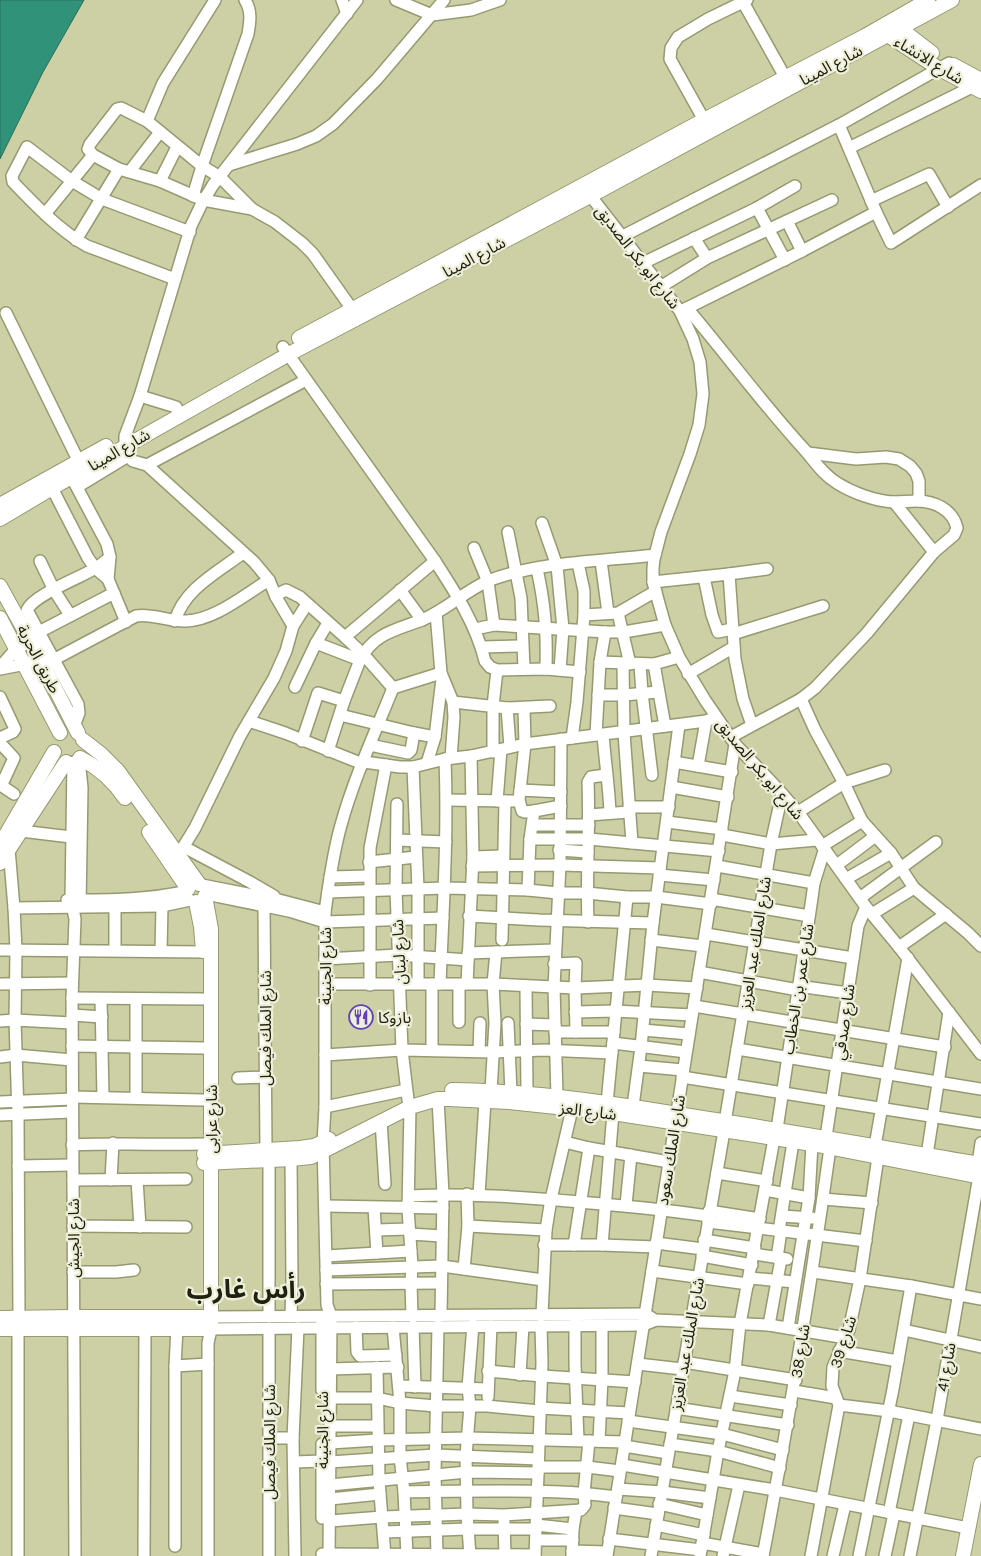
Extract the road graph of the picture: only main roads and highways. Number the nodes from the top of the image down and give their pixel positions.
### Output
1 (928, 0) edge
2 (952, 0) edge
3 (897, 24) junction
4 (883, 32) junction
5 (943, 66) junction
6 (978, 86) edge
7 (587, 191) junction
8 (286, 351) junction
9 (126, 446) junction
10 (0, 505) edge
11 (0, 519) edge
12 (0, 586) edge
13 (0, 618) edge
14 (60, 733) junction
15 (78, 733) junction
16 (54, 752) junction
17 (74, 760) junction
18 (4, 847) edge
19 (0, 863) edge
20 (197, 893) junction
21 (488, 1096) junction
22 (408, 1099) junction
23 (610, 1108) junction
24 (676, 1118) junction
25 (775, 1134) junction
26 (828, 1142) junction
27 (323, 1147) junction
28 (876, 1152) junction
29 (207, 1155) junction
30 (267, 1156) junction
31 (980, 1170) edge
32 (0, 1318) edge
33 (18, 1323) junction
34 (73, 1323) junction
35 (207, 1327) junction
36 (0, 1329) edge
37 (981, 1464) edge
38 (963, 1556) edge

1 - 3 main road, شارع المينا
2 - 3 main road, شارع المينا
3 - 4 main road, شارع المينا
3 - 5 main road, شارع الانشاء
4 - 5 main road, شارع الانشاء
4 - 7 main road, شارع المينا
4 - 7 main road, شارع المينا
5 - 6 main road, شارع الانشاء
7 - 8 main road, شارع المينا
7 - 8 main road, شارع المينا
8 - 9 main road, شارع المينا
9 - 10 main road, شارع المينا
9 - 11 main road, شارع المينا
12 - 15 main road, طريق الحرية
13 - 14 main road, طريق الحرية
14 - 15 main road
14 - 16 main road
15 - 17 main road
15 - 20 main road, شارع عرابى
16 - 17 main road
16 - 18 main road
17 - 18 main road
17 - 20 main road, شارع عرابى
18 - 19 main road
20 - 29 main road, شارع عرابى
20 - 29 main road, شارع عرابى
21 - 22 main road, شارع العز
21 - 22 main road, شارع العز
21 - 23 main road, شارع العز
21 - 23 main road, شارع العز
22 - 27 main road, شارع العز
22 - 27 main road, شارع العز
23 - 24 main road, شارع العز
23 - 24 main road, شارع العز
24 - 25 main road, شارع العز
25 - 26 main road, شارع العز
25 - 26 main road, شارع العز
26 - 28 main road, شارع العز
27 - 30 main road, شارع العز
27 - 30 main road, شارع العز
28 - 31 main road, شارع العز
28 - 31 main road, شارع العز
29 - 30 main road, شارع العز
29 - 35 main road, شارع عرابى
32 - 33 main road
33 - 34 main road
33 - 36 main road
34 - 35 main road
34 - 35 main road
37 - 38 main road

